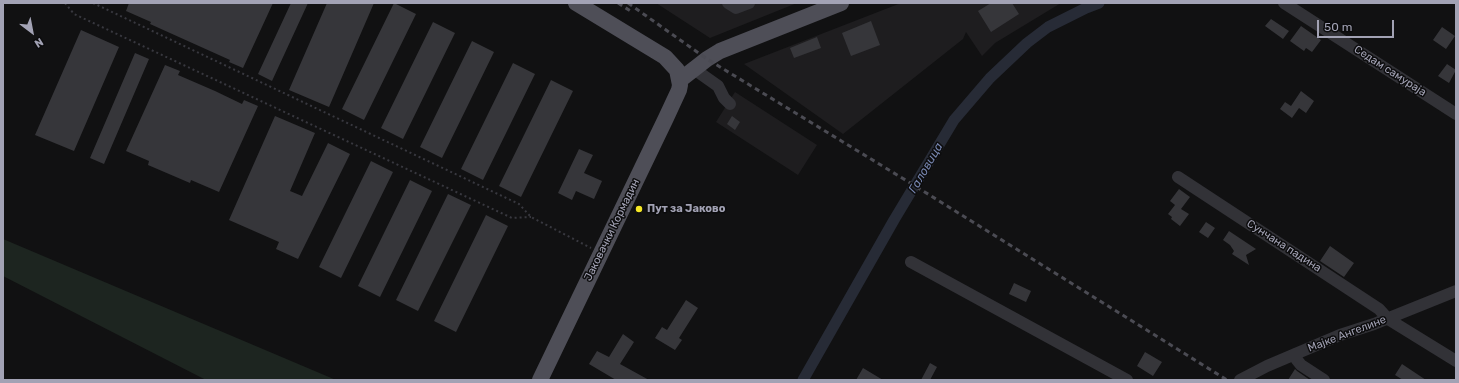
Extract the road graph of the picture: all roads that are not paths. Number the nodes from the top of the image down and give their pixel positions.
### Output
1 (728, 3) edge
2 (749, 3) edge
3 (1284, 3) edge
4 (832, 4) edge
5 (581, 6) edge
6 (694, 69) junction
7 (680, 80) junction
8 (730, 104) dead end
9 (1456, 114) edge
10 (1178, 177) dead end
11 (911, 262) dead end
12 (1456, 291) edge
13 (1388, 319) junction
14 (1295, 354) junction
15 (1456, 362) edge
16 (540, 380) edge
17 (1127, 380) edge
18 (1240, 380) edge
19 (1324, 380) edge

1 - 2 street
3 - 9 street, Седам самураја
4 - 6 main road
5 - 7 main road
6 - 7 main road
6 - 8 street
7 - 16 main road, Јаковачки Кормадин
10 - 13 street, Сунчана падина
11 - 17 street
12 - 13 street, Мајке Ангелине
13 - 14 street, Мајке Ангелине
13 - 15 street, Сунчана падина
14 - 18 street, Мајке Ангелине
14 - 19 street

